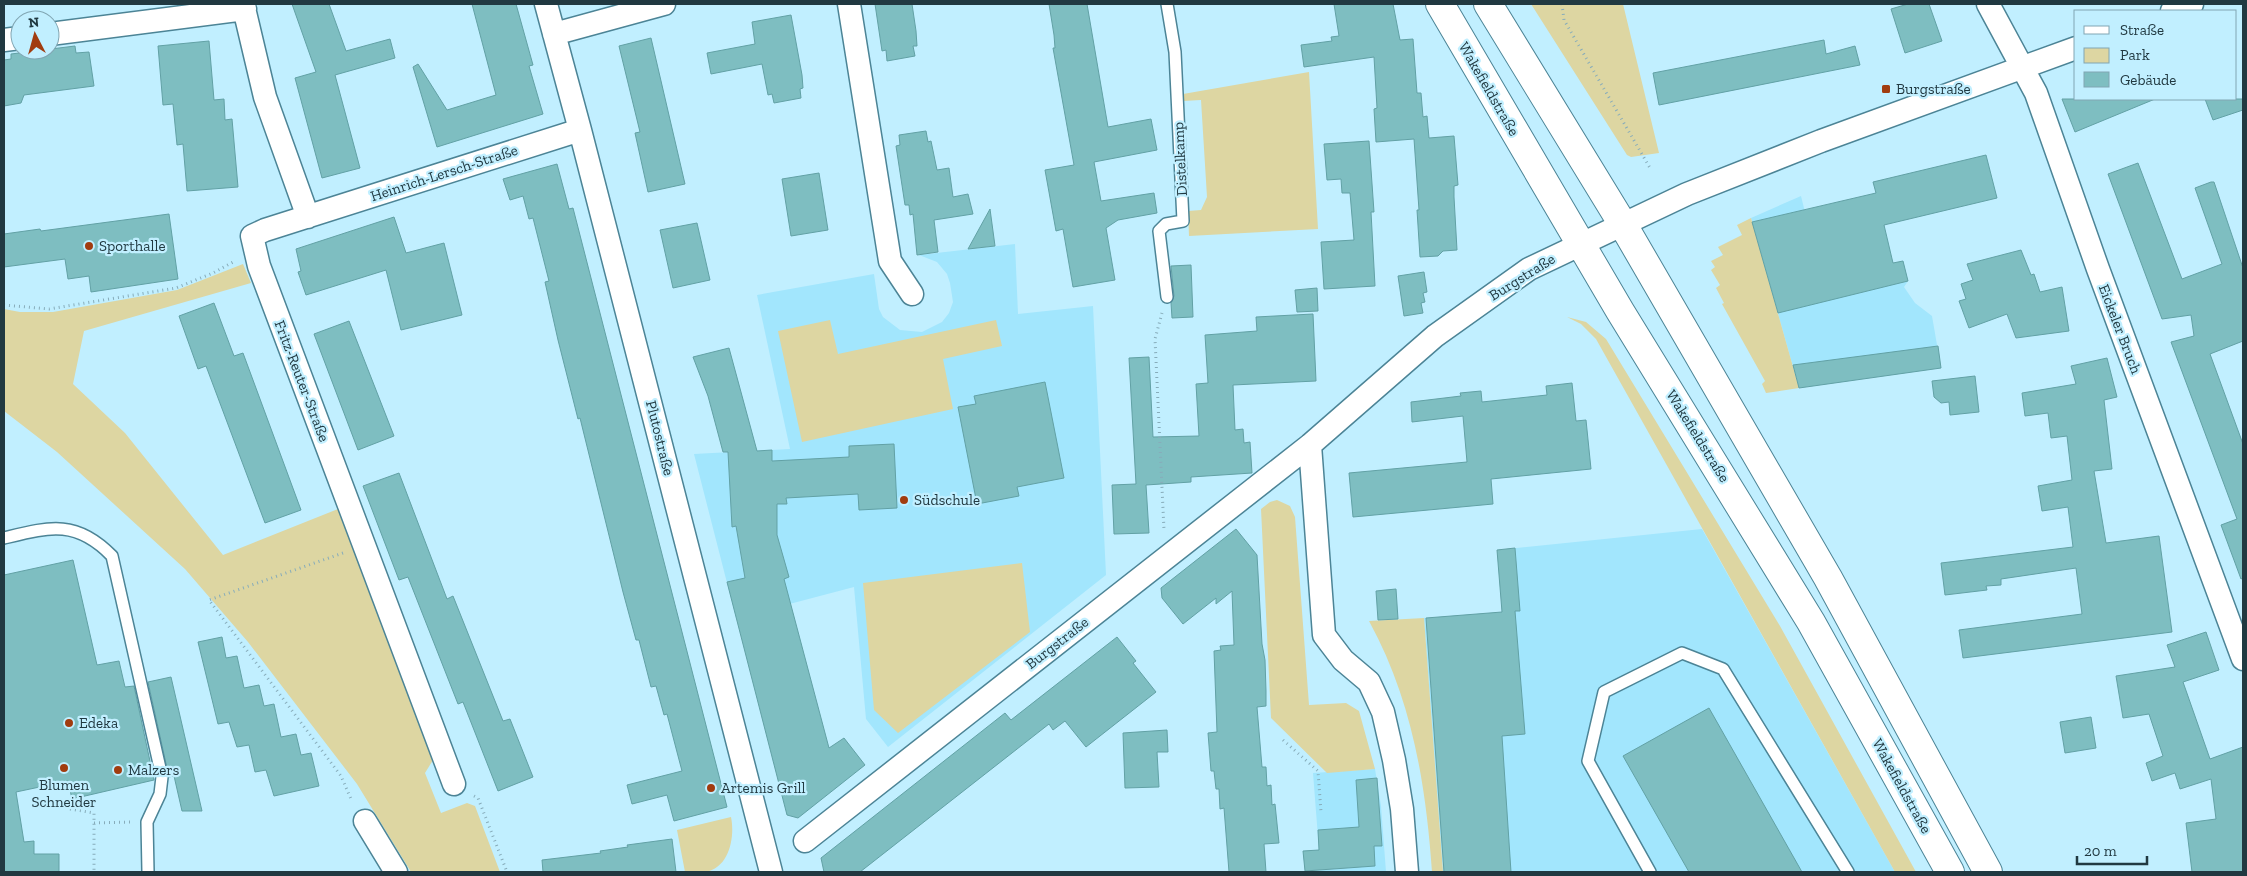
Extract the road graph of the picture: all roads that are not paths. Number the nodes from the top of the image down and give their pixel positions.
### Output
1 (546, 4) edge
2 (664, 4) edge
3 (849, 4) edge
4 (1168, 4) edge
5 (1440, 4) edge
6 (1488, 4) edge
7 (1988, 4) edge
8 (2192, 4) edge
9 (244, 6) edge
10 (2175, 10) edge
11 (60, 33) edge
12 (554, 34) junction
13 (2074, 49) edge
14 (2022, 68) junction
15 (580, 130) junction
16 (308, 217) junction
17 (1622, 224) junction
18 (1580, 243) junction
19 (912, 294) dead end
20 (1167, 297) road end
21 (1310, 445) junction
22 (4, 538) edge
23 (2243, 659) edge
24 (454, 784) road end
25 (364, 822) dead end
26 (805, 841) dead end
27 (148, 872) edge
28 (396, 872) edge
29 (771, 872) edge
30 (1407, 872) edge
31 (1650, 872) edge
32 (1848, 872) edge
33 (1950, 872) edge
34 (1988, 872) edge

1 - 12 street, Plutostraße
2 - 12 street
3 - 19 street
4 - 20 lane, Distelkamp
5 - 18 main road, Wakefieldstraße
6 - 17 main road
7 - 14 street, Eickeler Bruch
8 - 10 street
9 - 11 street
9 - 16 street
12 - 15 street, Plutostraße
13 - 14 street, Burgstraße
14 - 17 street, Burgstraße
14 - 23 street, Eickeler Bruch
15 - 16 street, Heinrich-Lersch-Straße
15 - 29 street, Plutostraße
16 - 24 street, Fritz-Reuter-Straße
17 - 18 street, Burgstraße
17 - 34 main road
18 - 21 street, Burgstraße
18 - 33 main road, Wakefieldstraße
21 - 26 street, Burgstraße
21 - 30 street
22 - 27 lane
25 - 28 street
31 - 32 lane

